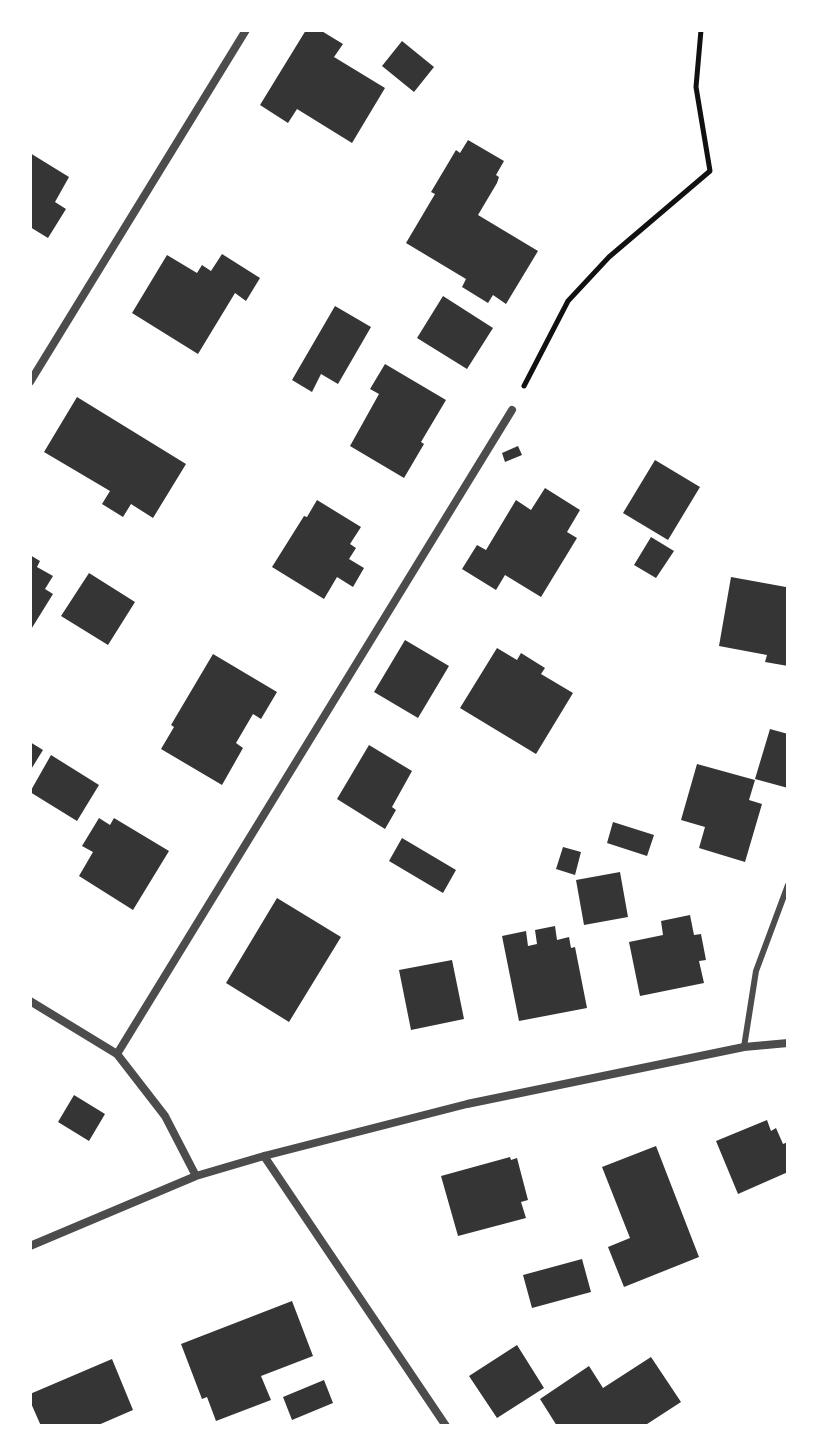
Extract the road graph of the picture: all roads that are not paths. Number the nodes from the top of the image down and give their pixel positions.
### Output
1 (246, 30) edge
2 (30, 382) edge
3 (512, 410) road end
4 (788, 885) edge
5 (30, 1001) edge
6 (788, 1043) edge
7 (744, 1047) junction
8 (117, 1054) junction
9 (264, 1156) junction
10 (196, 1176) junction
11 (30, 1246) edge
12 (446, 1426) edge

1 - 2 street
3 - 8 street
4 - 7 lane
5 - 8 street
6 - 7 street
7 - 9 street
8 - 10 street
9 - 10 street
9 - 12 street
10 - 11 street

